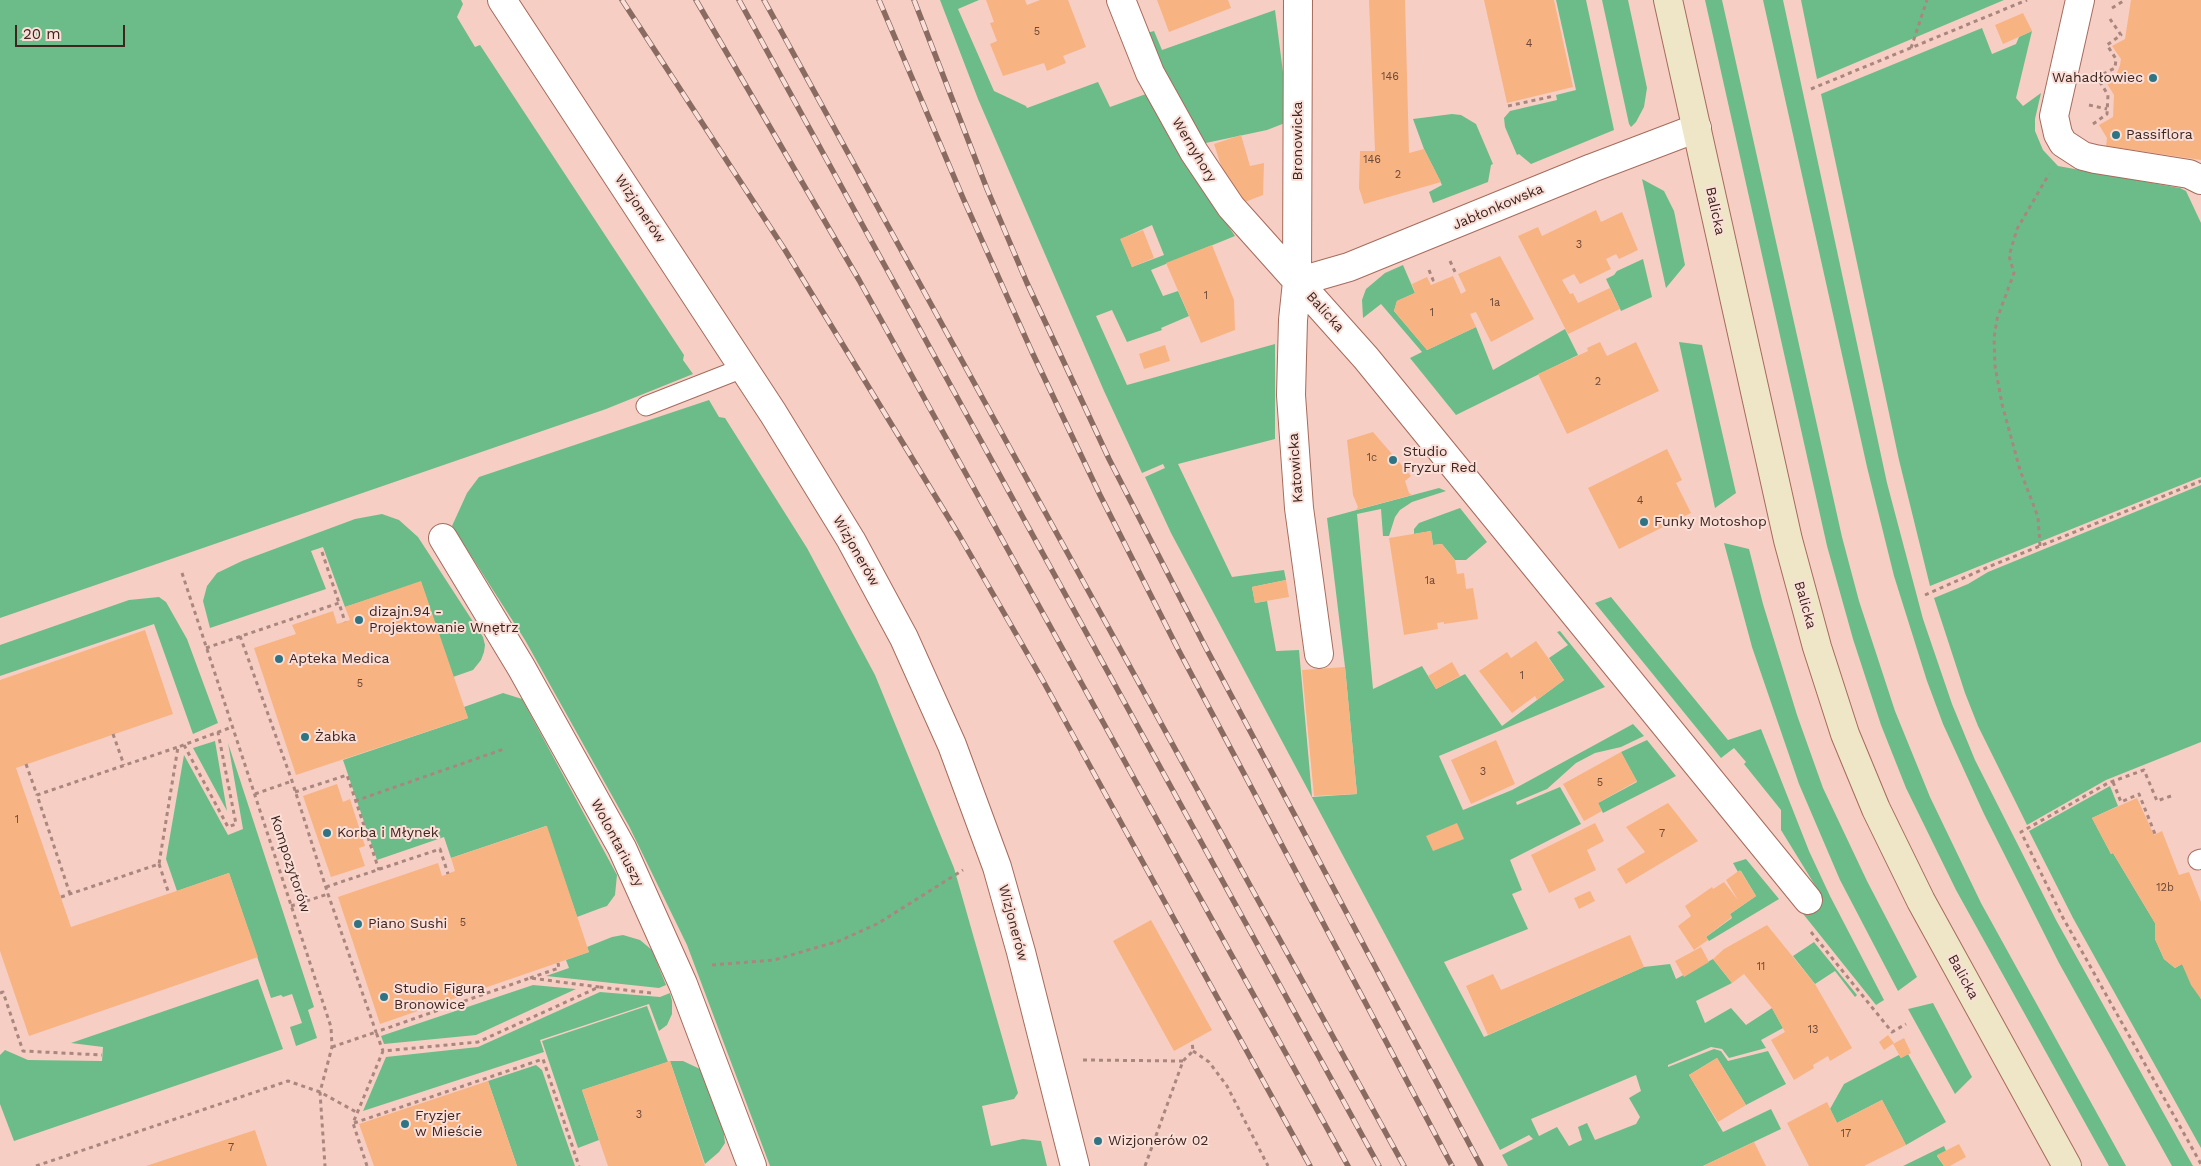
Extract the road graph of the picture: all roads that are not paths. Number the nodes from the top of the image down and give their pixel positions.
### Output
1 (502, 0) edge
2 (1121, 0) edge
3 (1298, 0) edge
4 (1668, 0) edge
5 (2080, 0) edge
6 (1697, 128) junction
7 (2201, 180) edge
8 (1298, 282) junction
9 (743, 368) junction
10 (646, 406) dead end
11 (443, 538) dead end
12 (1319, 654) dead end
13 (1808, 900) road end
14 (752, 1166) edge
15 (1075, 1166) edge
16 (2067, 1166) edge

1 - 9 street, Wizjonerów
2 - 8 street, Wernyhory
3 - 8 street, Bronowicka
4 - 6 street, Balicka
5 - 7 street
6 - 8 street, Jabłonkowska
6 - 16 street, Balicka
8 - 12 street, Katowicka
8 - 13 street, Balicka
9 - 10 lane
9 - 15 street, Wizjonerów
11 - 14 street, Wolontariuszy

